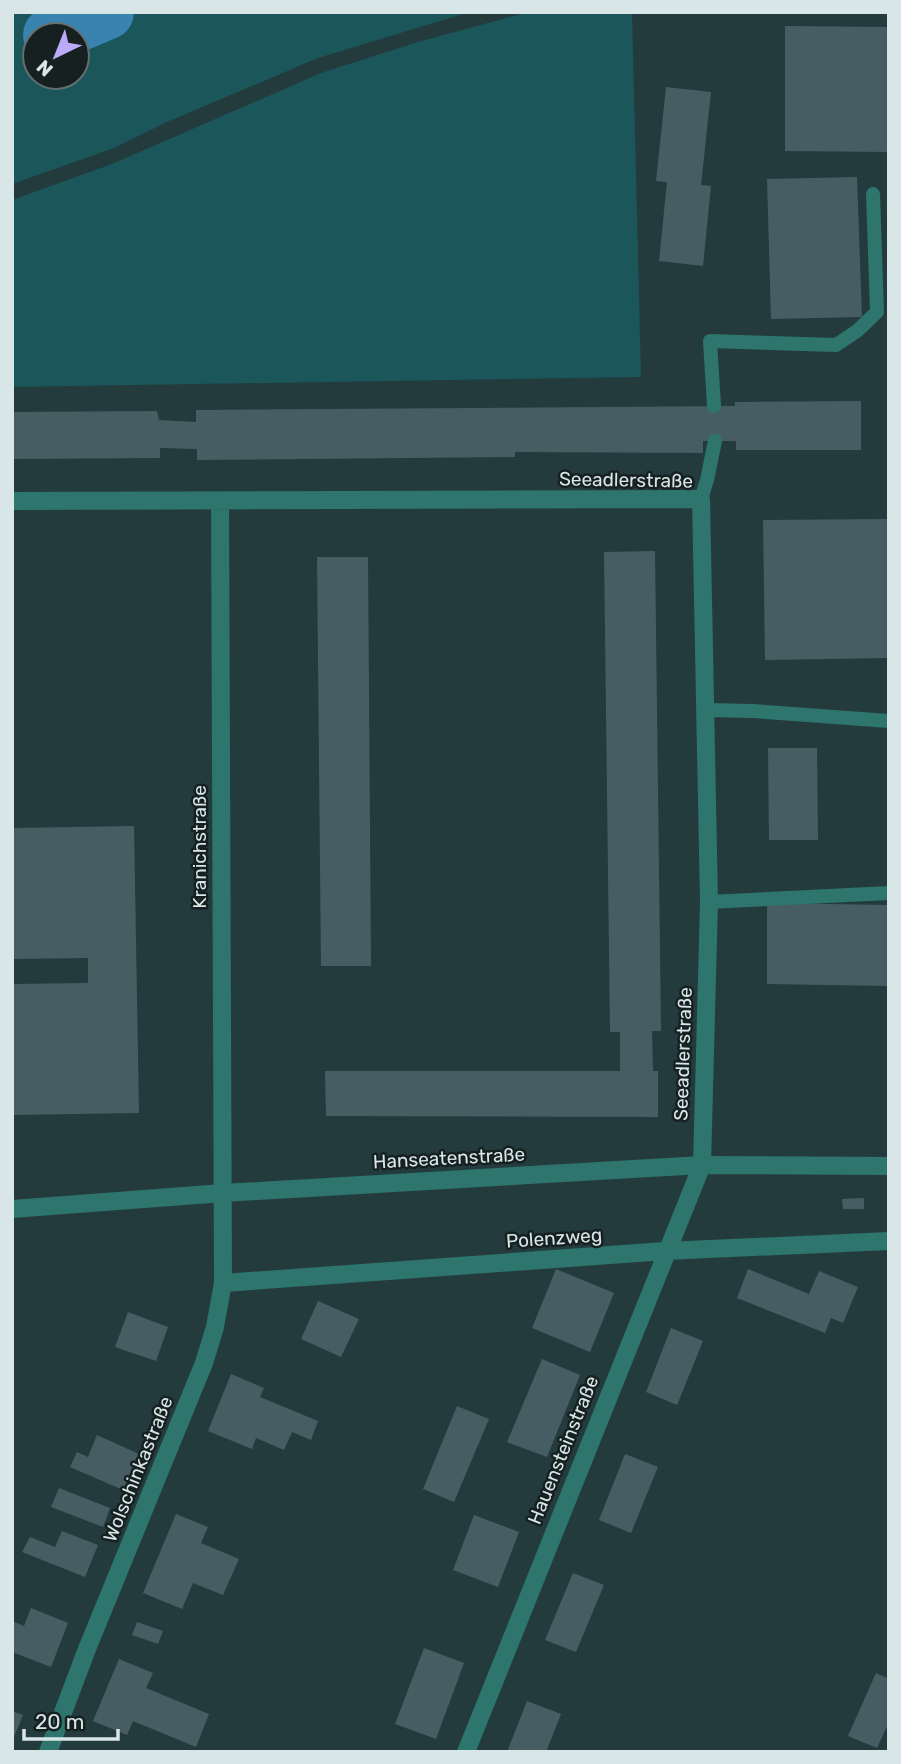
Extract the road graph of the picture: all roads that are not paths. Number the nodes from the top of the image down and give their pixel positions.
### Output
1 (873, 194) dead end
2 (713, 406) dead end
3 (715, 441) dead end
4 (701, 499) junction
5 (12, 501) edge
6 (220, 501) junction
7 (705, 710) junction
8 (889, 721) edge
9 (889, 893) edge
10 (709, 902) junction
11 (702, 1165) junction
12 (889, 1166) edge
13 (223, 1192) junction
14 (12, 1209) edge
15 (889, 1241) edge
16 (665, 1251) junction
17 (223, 1283) junction
18 (48, 1752) edge
19 (466, 1752) edge

1 - 2 lane
3 - 4 lane
4 - 6 street, Seeadlerstraße
4 - 7 street, Seeadlerstraße
5 - 6 street, Seeadlerstraße
6 - 13 street, Kranichstraße
7 - 8 lane
7 - 10 street, Seeadlerstraße
9 - 10 lane
10 - 11 street, Seeadlerstraße
11 - 12 street, Hanseatenstraße
11 - 13 street, Hanseatenstraße
11 - 16 street, Hauensteinstraße
13 - 14 street, Hanseatenstraße
13 - 17 street, Wolschinkastraße
15 - 16 street, Polenzweg
16 - 17 street, Polenzweg
16 - 19 street, Hauensteinstraße
17 - 18 street, Wolschinkastraße

